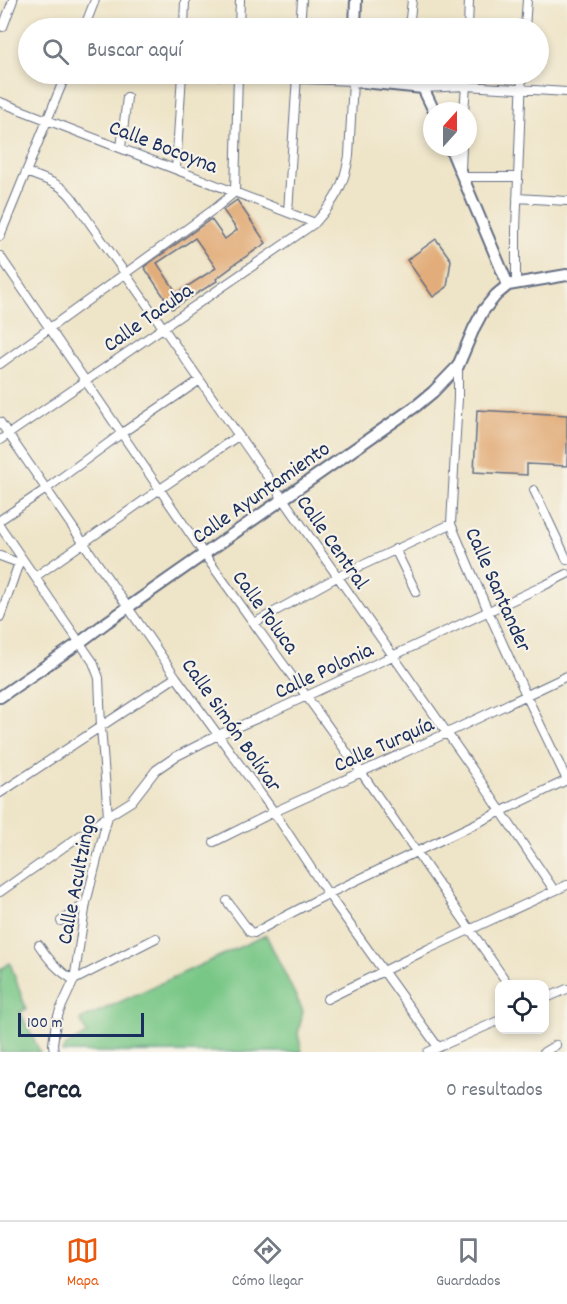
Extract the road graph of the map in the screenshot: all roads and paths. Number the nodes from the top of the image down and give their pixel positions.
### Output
1 (13, 0) edge
2 (95, 0) edge
3 (185, 0) edge
4 (240, 0) edge
5 (302, 0) edge
6 (356, 0) edge
7 (412, 0) edge
8 (469, 0) edge
9 (527, 0) edge
10 (88, 18) edge
11 (184, 18) edge
12 (239, 18) edge
13 (301, 18) edge
14 (355, 18) edge
15 (411, 18) edge
16 (468, 18) edge
17 (526, 18) edge
18 (3, 27) dead end
19 (62, 84) edge
20 (181, 84) edge
21 (238, 84) edge
22 (296, 84) edge
23 (353, 84) edge
24 (398, 84) edge
25 (420, 84) edge
26 (521, 84) edge
27 (466, 86) junction
28 (423, 88) junction
29 (521, 89) junction
30 (567, 92) edge
31 (127, 97) dead end
32 (0, 102) edge
33 (430, 102) edge
34 (465, 102) edge
35 (47, 121) junction
36 (121, 148) junction
37 (454, 156) edge
38 (462, 156) edge
39 (176, 169) junction
40 (26, 172) junction
41 (462, 174) junction
42 (518, 177) junction
43 (235, 192) junction
44 (517, 198) junction
45 (567, 201) edge
46 (288, 212) junction
47 (315, 223) junction
48 (0, 236) edge
49 (0, 256) edge
50 (125, 273) junction
51 (567, 275) edge
52 (512, 285) junction
53 (163, 327) junction
54 (50, 328) junction
55 (0, 364) edge
56 (458, 366) junction
57 (86, 380) junction
58 (200, 380) junction
59 (0, 422) edge
60 (122, 433) junction
61 (8, 434) junction
62 (238, 436) junction
63 (0, 440) edge
64 (46, 489) junction
65 (160, 489) junction
66 (534, 490) dead end
67 (283, 499) junction
68 (0, 520) edge
69 (451, 524) junction
70 (0, 526) edge
71 (84, 543) junction
72 (395, 549) junction
73 (204, 554) junction
74 (0, 556) edge
75 (20, 560) junction
76 (567, 560) edge
77 (567, 574) edge
78 (35, 577) junction
79 (337, 577) junction
80 (416, 592) dead end
81 (129, 607) junction
82 (488, 611) junction
83 (0, 617) edge
84 (254, 623) junction
85 (79, 643) junction
86 (393, 656) junction
87 (567, 676) edge
88 (177, 677) junction
89 (526, 695) junction
90 (1, 696) edge
91 (306, 696) junction
92 (101, 727) junction
93 (447, 733) junction
94 (218, 735) junction
95 (361, 772) junction
96 (567, 780) edge
97 (0, 793) edge
98 (502, 811) junction
99 (274, 813) junction
100 (108, 816) junction
101 (214, 842) dead end
102 (416, 852) junction
103 (567, 885) edge
104 (554, 890) junction
105 (0, 892) edge
106 (328, 894) junction
107 (226, 901) dead end
108 (86, 903) junction
109 (61, 921) dead end
110 (470, 930) junction
111 (156, 938) dead end
112 (39, 945) dead end
113 (383, 970) junction
114 (74, 980) junction
115 (505, 980) edge
116 (566, 991) edge
117 (549, 997) edge
118 (327, 999) dead end
119 (495, 1022) edge
120 (556, 1045) dead end
121 (438, 1047) junction
122 (54, 1052) edge
123 (428, 1052) edge
124 (544, 1052) edge

1 - 18 street
2 - 10 street
3 - 11 street
4 - 12 street
5 - 13 street
6 - 14 main road
7 - 15 street
8 - 16 street
9 - 17 street
19 - 35 street
20 - 39 street
21 - 43 street
22 - 46 street
23 - 47 street, Calle Tacuba
24 - 28 main road
25 - 28 street
26 - 29 street
27 - 28 street
27 - 29 street
27 - 34 street
28 - 33 main road
29 - 30 street
29 - 42 street
31 - 36 street
32 - 35 street, Calle Bocoyna
35 - 36 street, Calle Bocoyna
35 - 40 street
36 - 39 street, Calle Bocoyna
37 - 41 main road
38 - 41 street
39 - 43 street, Calle Bocoyna
40 - 48 street
40 - 50 street, Calle Central
41 - 42 street
41 - 52 main road
42 - 44 street
43 - 46 street, Calle Bocoyna
43 - 50 street
44 - 45 street
44 - 52 street
46 - 47 street, Calle Bocoyna
47 - 53 street, Calle Tacuba
49 - 54 street, Calle Toluca
50 - 53 street, Calle Central
50 - 54 street
51 - 52 main road
52 - 56 main road, Calle Ayuntamiento
53 - 57 street, Calle Tacuba
53 - 58 street, Calle Central
54 - 55 street
54 - 57 street, Calle Toluca
56 - 67 main road, Calle Ayuntamiento
56 - 69 street, Calle Santander
57 - 60 street, Calle Toluca
57 - 61 street, Calle Tacuba
58 - 60 street
58 - 62 street, Calle Central
59 - 61 street, Calle Simón Bolívar
60 - 64 street
60 - 65 street, Calle Toluca
61 - 63 street, Calle Tacuba
61 - 64 street, Calle Simón Bolívar
62 - 65 street
62 - 67 street, Calle Central
64 - 68 street
64 - 71 street, Calle Simón Bolívar
65 - 71 street
65 - 73 street, Calle Toluca
66 - 76 street
67 - 73 main road, Calle Ayuntamiento
67 - 79 street, Calle Central
69 - 72 street
69 - 82 street, Calle Santander
70 - 75 street, Calle Acultzingo
71 - 78 street
71 - 81 street, Calle Simón Bolívar
72 - 79 street
72 - 80 street
73 - 81 main road, Calle Ayuntamiento
73 - 84 street, Calle Toluca
74 - 75 street
75 - 78 street, Calle Acultzingo
75 - 83 street
77 - 82 street, Calle Polonia
78 - 85 street, Calle Acultzingo
79 - 84 street
79 - 86 street, Calle Central
81 - 85 main road, Calle Ayuntamiento
81 - 88 street, Calle Simón Bolívar
82 - 86 street, Calle Polonia
82 - 89 street, Calle Santander
84 - 91 street, Calle Toluca
85 - 90 main road, Calle Ayuntamiento
85 - 92 street, Calle Acultzingo
86 - 91 street, Calle Polonia
86 - 93 street, Calle Central
87 - 89 street, Calle Turquía
88 - 92 street
88 - 94 street, Calle Simón Bolívar
89 - 93 street, Calle Turquía
89 - 96 street, Calle Santander
91 - 94 street, Calle Polonia
91 - 95 street, Calle Toluca
92 - 97 street
92 - 100 street, Calle Acultzingo
93 - 95 street, Calle Turquía
93 - 98 street, Calle Central
94 - 99 street, Calle Simón Bolívar
94 - 100 street, Calle Polonia
95 - 99 street, Calle Turquía
95 - 102 street, Calle Toluca
96 - 98 street
98 - 102 street
98 - 104 street, Calle Central
99 - 101 street, Calle Turquía
99 - 106 street, Calle Simón Bolívar
100 - 105 street, Calle Polonia
100 - 108 street, Calle Acultzingo
102 - 106 street
102 - 110 street, Calle Toluca
103 - 104 street
104 - 110 street
106 - 107 street
106 - 113 street, Calle Simón Bolívar
108 - 109 street
108 - 114 street, Calle Acultzingo
110 - 113 street
110 - 115 street, Calle Toluca
111 - 114 street
112 - 114 street
113 - 118 street
113 - 121 street, Calle Simón Bolívar
114 - 122 street, Calle Acultzingo
116 - 117 street
119 - 121 street
120 - 124 street
121 - 123 street

